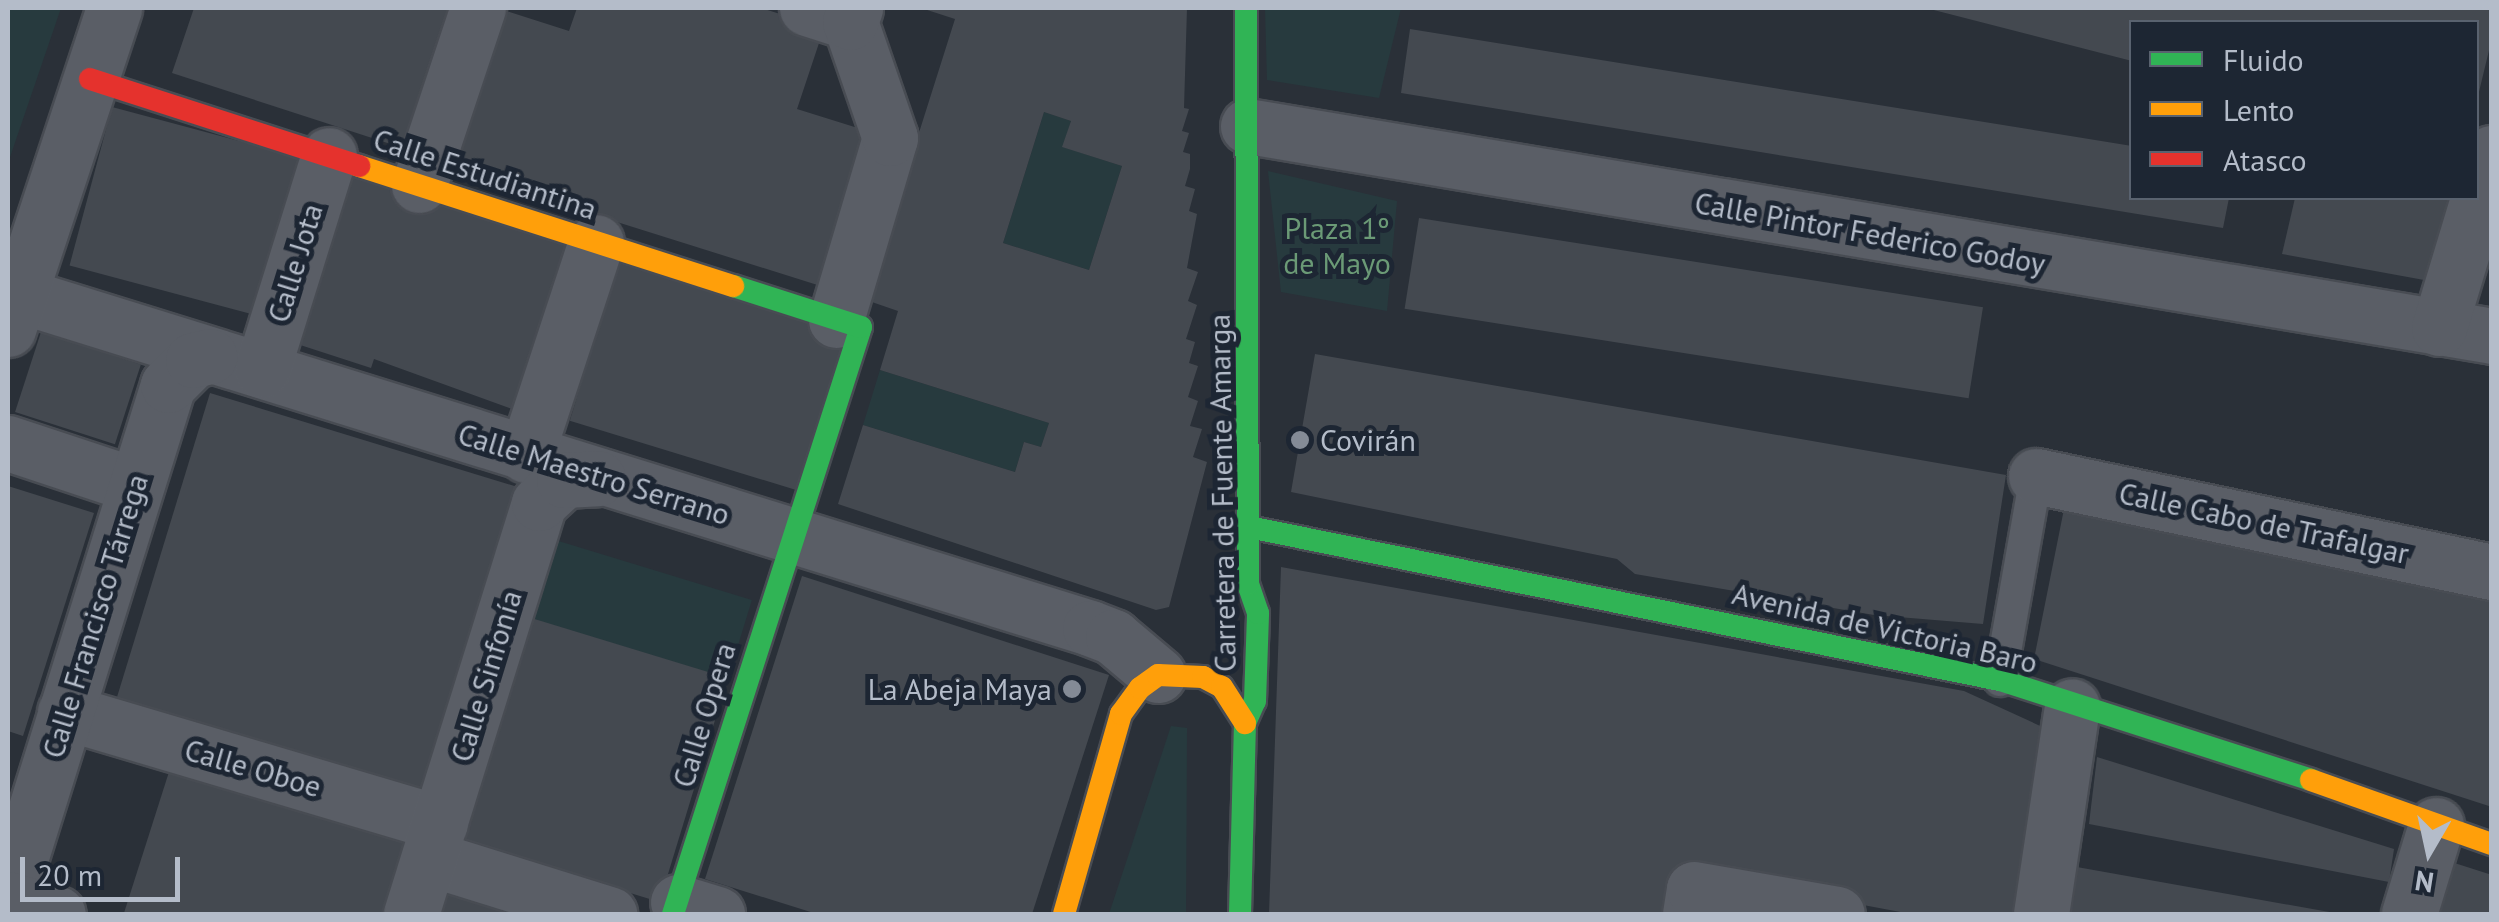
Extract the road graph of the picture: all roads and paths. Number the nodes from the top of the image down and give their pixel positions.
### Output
1 (114, 8) edge
2 (478, 8) edge
3 (1246, 8) edge
4 (838, 12) edge
5 (90, 78) junction
6 (1248, 126) junction
7 (2492, 153) edge
8 (329, 155) junction
9 (419, 185) junction
10 (596, 242) junction
11 (13, 312) edge
12 (848, 324) junction
13 (2465, 332) edge
14 (236, 363) junction
15 (8, 442) edge
16 (526, 454) junction
17 (2036, 476) joint
18 (598, 478) junction
19 (135, 485) junction
20 (1249, 526) junction
21 (792, 534) junction
22 (2492, 572) edge
23 (1248, 584) junction
24 (1230, 622) dead end
25 (1182, 668) junction
26 (2000, 680) junction
27 (2072, 706) junction
28 (65, 712) junction
29 (1244, 723) junction
30 (28, 759) edge
31 (2436, 825) junction
32 (434, 841) junction
33 (2492, 844) edge
34 (8, 898) edge
35 (689, 910) edge
36 (58, 914) edge
37 (411, 914) edge
38 (609, 914) edge
39 (1064, 914) edge
40 (1240, 914) edge
41 (1690, 914) edge
42 (1836, 914) edge
43 (2041, 914) edge
44 (2408, 914) edge

1 - 5 street
2 - 9 street
3 - 6 street, Carretera de Fuente Amarga
4 - 12 street
5 - 8 street, Calle Estudiantina
5 - 11 street
6 - 13 street, Calle Pintor Federico Godoy
6 - 20 street, Carretera de Fuente Amarga
7 - 13 street
8 - 9 street, Calle Estudiantina
8 - 14 street, Calle Jota
9 - 10 street, Calle Estudiantina
10 - 12 street, Calle Estudiantina
10 - 16 street
11 - 14 street, Calle Maestro Serrano
12 - 21 street, Calle Opera
14 - 16 street, Calle Maestro Serrano
14 - 19 street, Calle Francisco Tárrega
15 - 19 street
16 - 18 street, Calle Maestro Serrano
17 - 22 street, Calle Cabo de Trafalgar
17 - 26 lane
18 - 21 street, Calle Maestro Serrano
18 - 32 street, Calle Sinfonía
19 - 28 street, Calle Francisco Tárrega
20 - 23 street, Carretera de Fuente Amarga
20 - 26 street, Avenida de Victoria Baro
21 - 25 street, Calle Maestro Serrano
21 - 35 street, Calle Opera
23 - 24 street
23 - 29 street, Carretera de Fuente Amarga
25 - 29 street
25 - 39 street
26 - 27 street, Avenida de Victoria Baro
27 - 31 street, Avenida de Victoria Baro
27 - 43 street
28 - 30 street, Calle Francisco Tárrega
28 - 32 street, Calle Oboe
29 - 40 street, Carretera de Fuente Amarga
30 - 34 street, Calle Francisco Tárrega
31 - 33 street, Avenida de Victoria Baro
31 - 44 street
32 - 37 street, Calle Sinfonía
32 - 38 street, Calle Oboe
34 - 36 street
41 - 42 street

